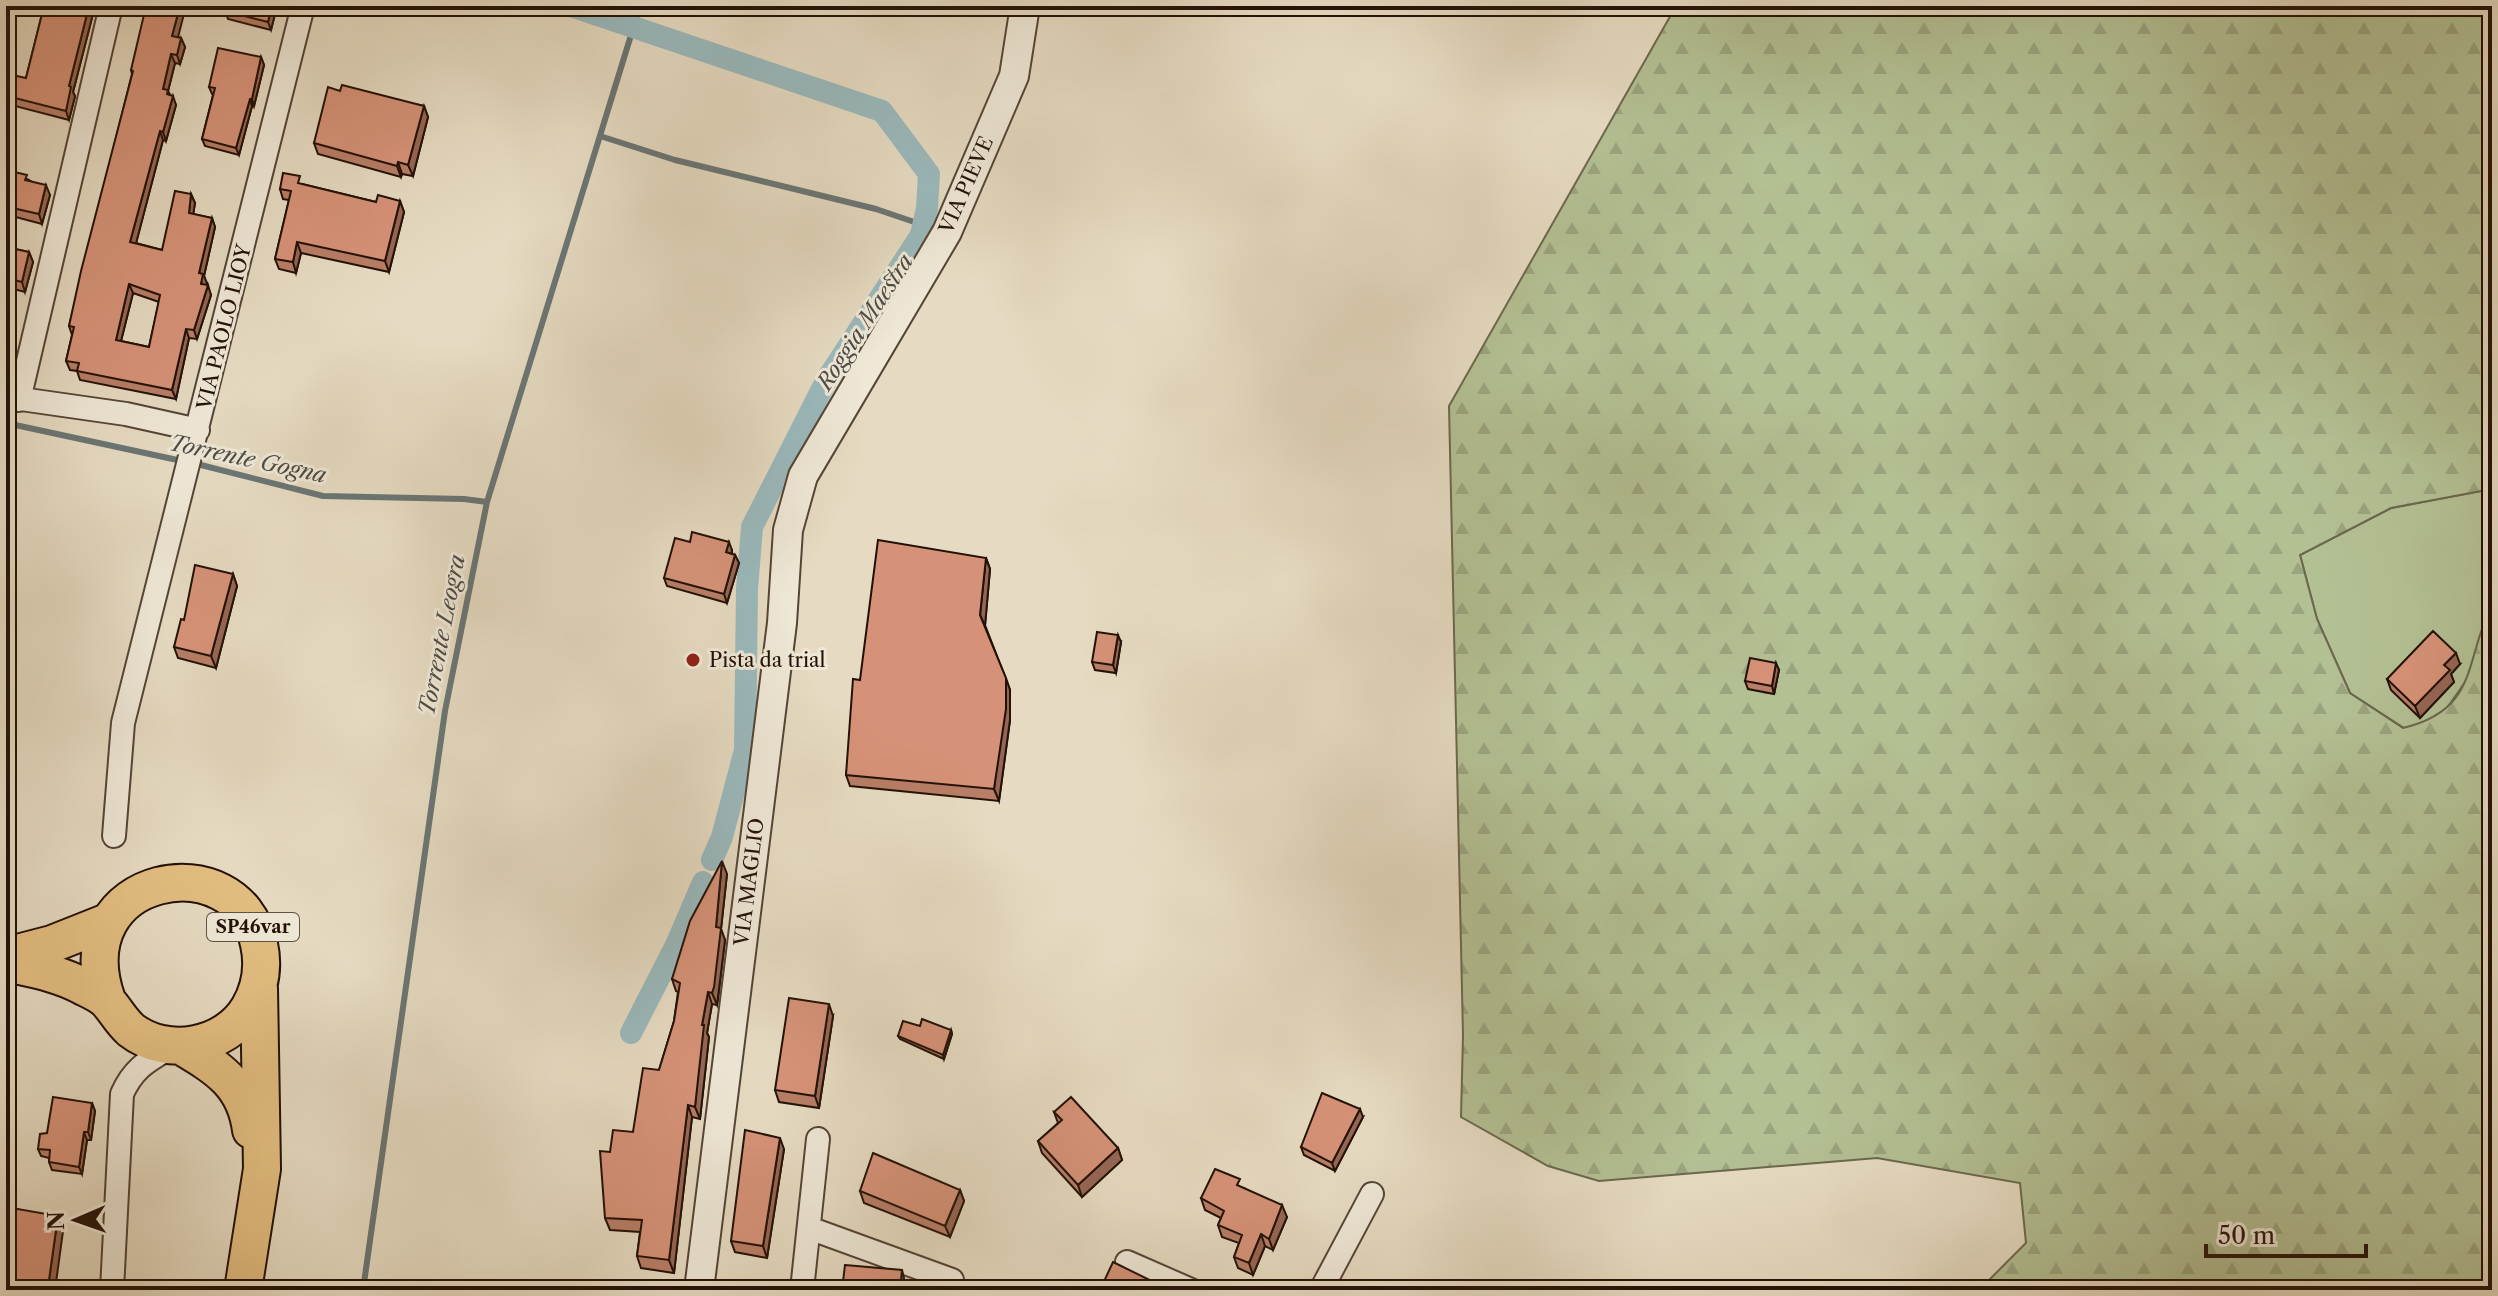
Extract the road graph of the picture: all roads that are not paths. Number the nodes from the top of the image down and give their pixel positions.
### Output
1 (111, 6) edge
2 (303, 6) edge
3 (1025, 6) edge
4 (13, 398) edge
5 (196, 440) junction
6 (803, 476) joint
7 (114, 836) dead end
8 (110, 921) junction
9 (6, 956) edge
10 (6, 963) edge
11 (259, 986) junction
12 (107, 1000) junction
13 (177, 1046) junction
14 (818, 1139) dead end
15 (1372, 1194) dead end
16 (252, 1219) junction
17 (809, 1228) junction
18 (1127, 1262) dead end
19 (952, 1280) dead end
20 (112, 1290) edge
21 (243, 1290) edge
22 (699, 1290) edge
23 (802, 1290) edge
24 (1191, 1290) edge
25 (1321, 1290) edge

1 - 4 street
2 - 5 street, VIA PAOLO LIOY
3 - 6 street, VIA PIEVE
4 - 5 street
5 - 7 street, VIA PAOLO LIOY
6 - 22 street, VIA MAGLIO
8 - 9 main road, SP46var
8 - 11 main road, SP46var
8 - 12 main road, SP46var
10 - 12 main road, SP46var
11 - 13 main road
11 - 16 main road, SP46var
12 - 13 main road, SP46var
13 - 16 main road, SP46var
13 - 20 street
14 - 17 street
15 - 25 street
16 - 21 main road, SP46var
17 - 19 street
17 - 23 street
18 - 24 street

